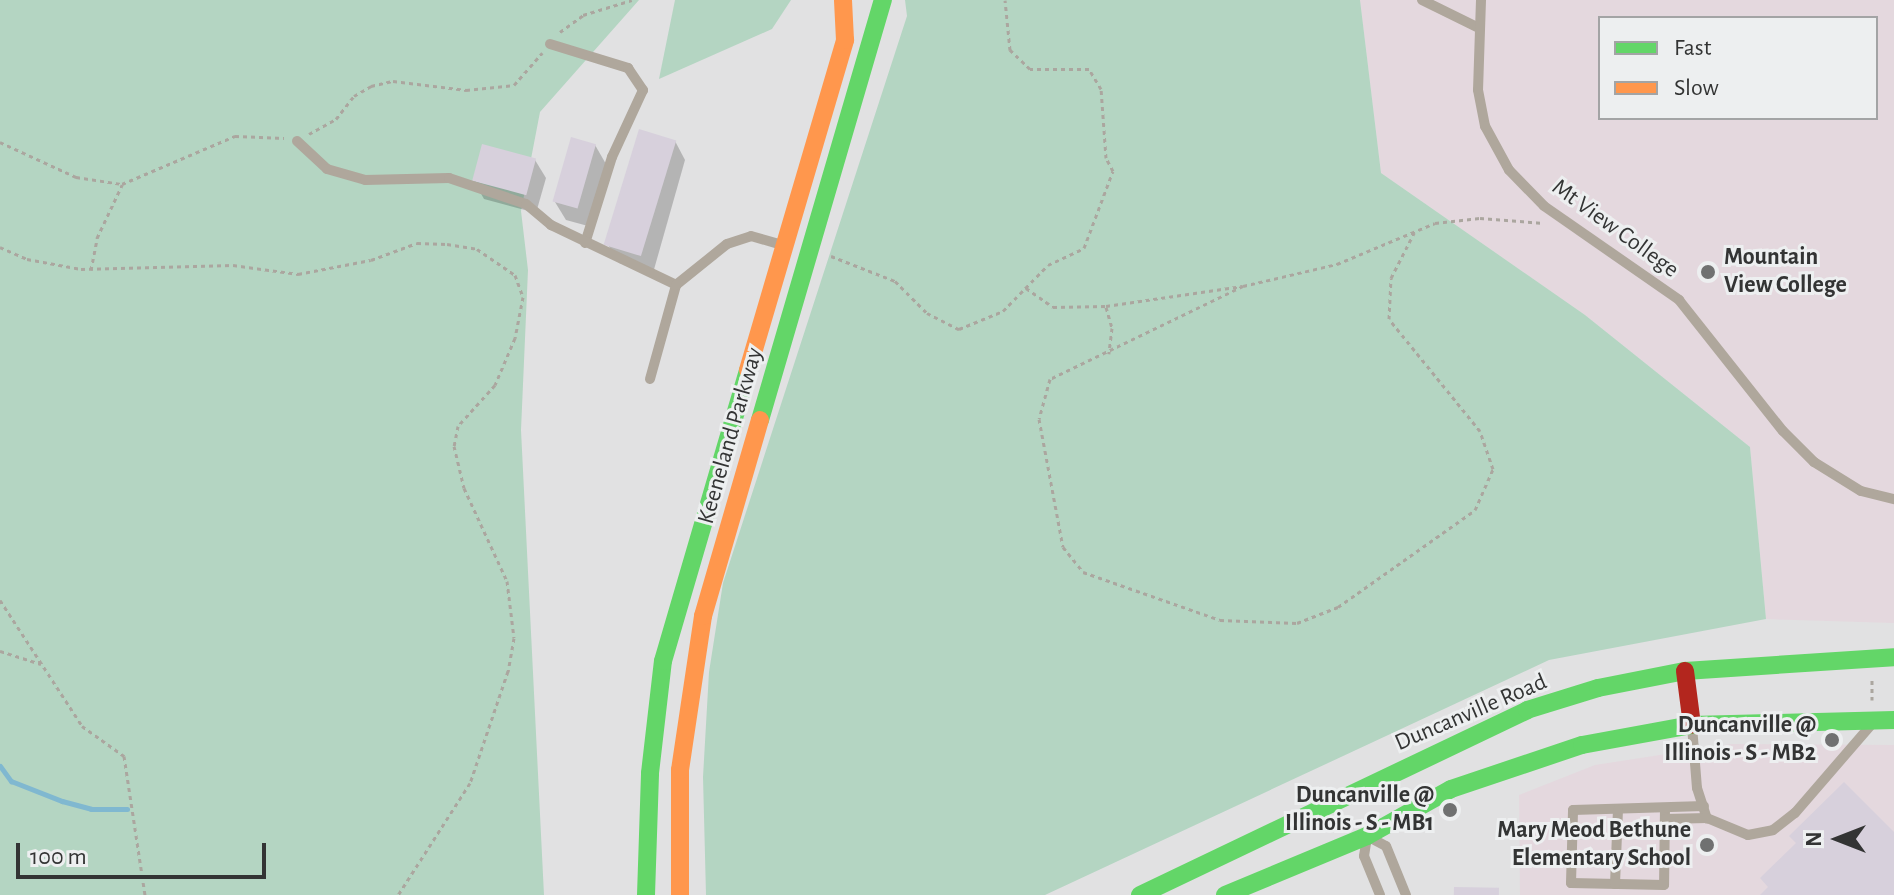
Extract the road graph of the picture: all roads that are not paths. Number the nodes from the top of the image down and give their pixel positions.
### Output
1 (843, 0) edge
2 (883, 0) edge
3 (1422, 0) edge
4 (1481, 0) edge
5 (1479, 28) junction
6 (550, 44) road end
7 (297, 141) road end
8 (585, 243) junction
9 (784, 245) junction
10 (807, 251) junction
11 (676, 285) junction
12 (650, 379) dead end
13 (1894, 499) edge
14 (1894, 657) edge
15 (1685, 671) junction
16 (1884, 720) edge
17 (1692, 725) junction
18 (1618, 810) junction
19 (1706, 812) junction
20 (1665, 813) junction
21 (1357, 816) junction
22 (679, 870) junction
23 (646, 872) junction
24 (1615, 884) junction
25 (646, 895) edge
26 (680, 895) edge
27 (1140, 895) edge
28 (1225, 895) edge
29 (1380, 895) edge
30 (1406, 895) edge

1 - 9 street, Keeneland Parkway
2 - 10 street, Keeneland Parkway
3 - 5 lane
4 - 5 lane, Mt View College
5 - 13 lane, Mt View College
6 - 8 lane
7 - 8 lane
8 - 11 lane
9 - 10 lane
9 - 11 lane
9 - 23 street, Keeneland Parkway
10 - 22 street, Keeneland Parkway
11 - 12 lane
14 - 15 street, Duncanville Road
15 - 17 street
15 - 21 street, Duncanville Road
16 - 17 street, Duncanville Road
16 - 19 lane
17 - 19 lane
17 - 21 street, Duncanville Road
18 - 20 lane
18 - 24 lane
18 - 24 lane
19 - 20 lane
20 - 24 lane
21 - 27 street, Duncanville Road
21 - 28 street, Duncanville Road
21 - 29 lane
21 - 30 lane
22 - 23 street
22 - 26 street, Keeneland Parkway
23 - 25 street, Keeneland Parkway

